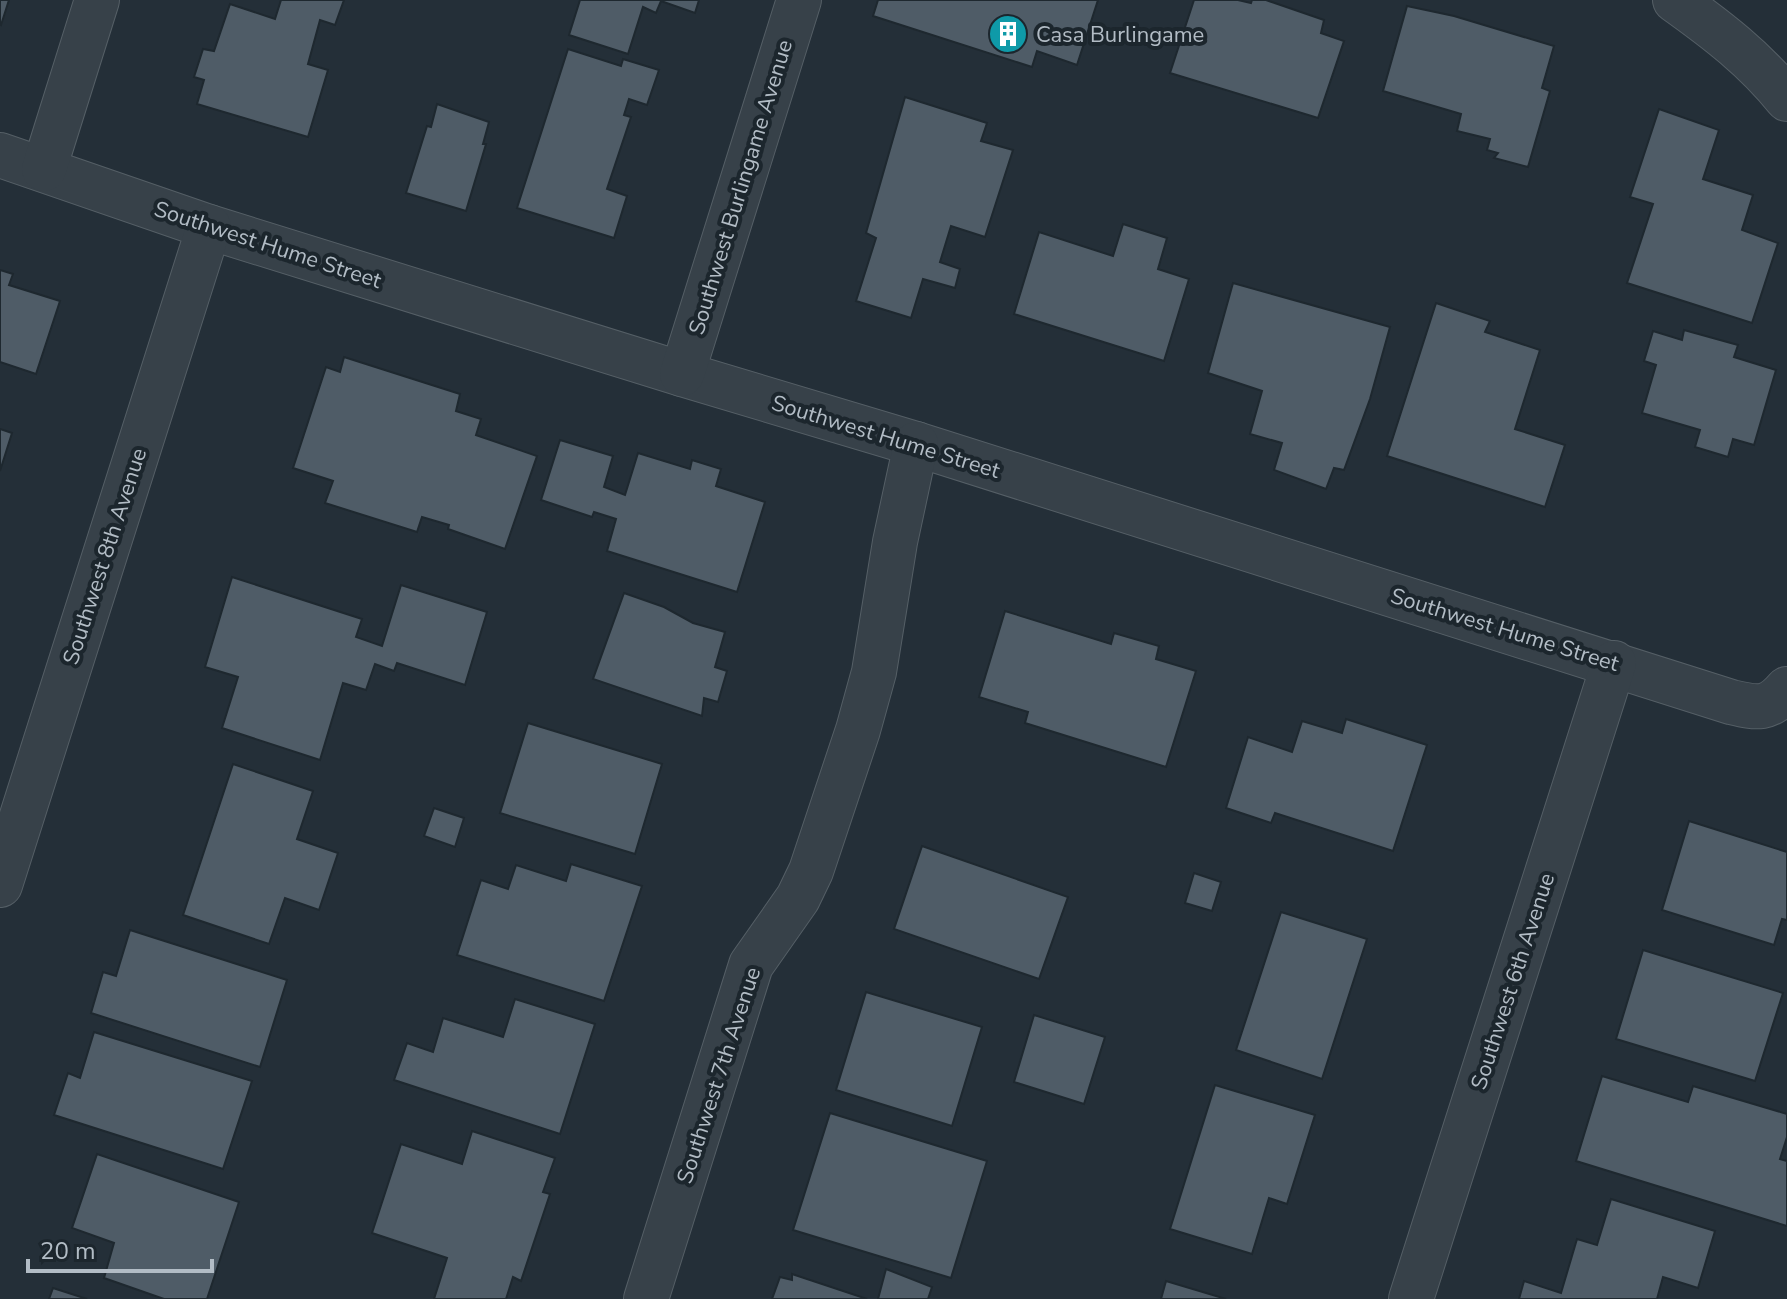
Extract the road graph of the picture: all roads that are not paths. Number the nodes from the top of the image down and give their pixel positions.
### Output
1 (97, 0) edge
2 (799, 0) edge
3 (1675, 0) edge
4 (1787, 99) edge
5 (0, 155) edge
6 (44, 169) junction
7 (209, 227) junction
8 (682, 374) junction
9 (916, 444) junction
10 (1614, 663) junction
11 (1781, 696) edge
12 (0, 885) edge
13 (646, 1299) edge
14 (1411, 1299) edge

1 - 6 street
2 - 8 street, Southwest Burlingame Avenue
3 - 4 street
5 - 6 street, Southwest Hume Street
6 - 7 street, Southwest Hume Street
7 - 8 street, Southwest Hume Street
7 - 12 street, Southwest 8th Avenue
8 - 9 street, Southwest Hume Street
9 - 10 street, Southwest Hume Street
9 - 13 street, Southwest 7th Avenue
10 - 11 street, Southwest Hume Street
10 - 14 street, Southwest 6th Avenue

